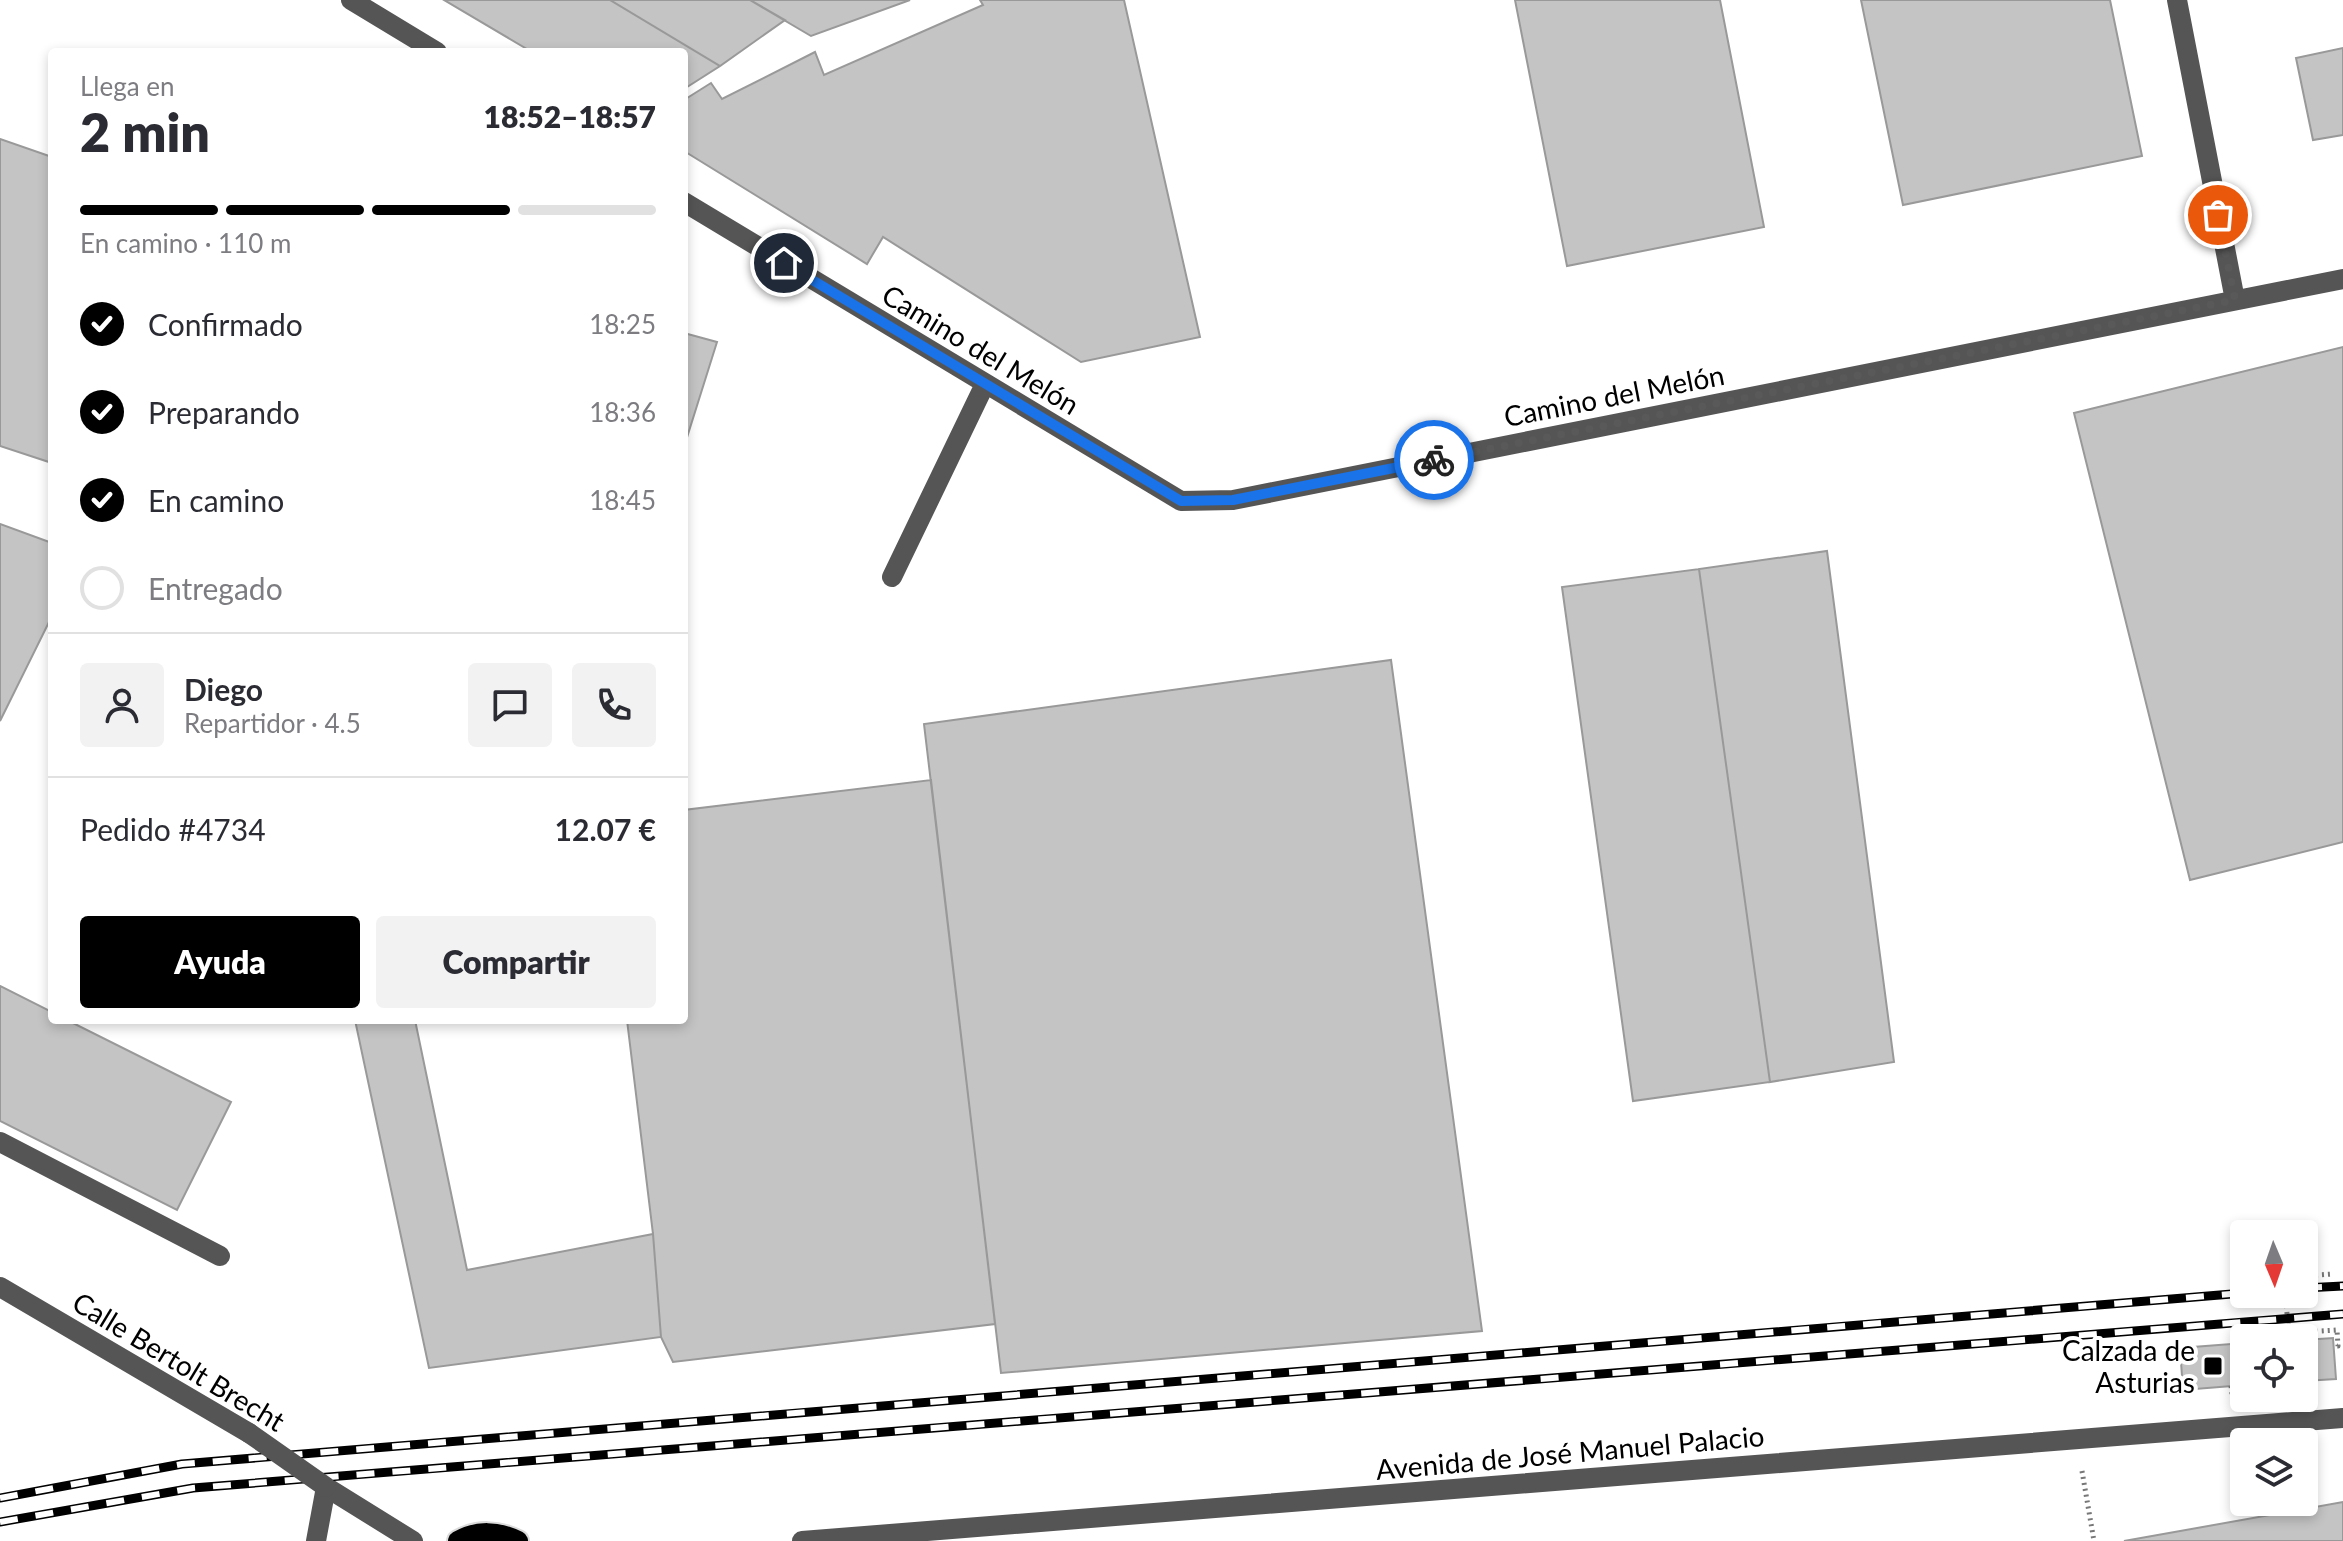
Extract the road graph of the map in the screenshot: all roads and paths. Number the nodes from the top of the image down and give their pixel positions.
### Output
1 (351, 0) edge
2 (2177, 0) edge
3 (430, 48) edge
4 (688, 204) edge
5 (2343, 279) edge
6 (2235, 300) junction
7 (985, 384) junction
8 (892, 577) dead end
9 (0, 1142) edge
10 (220, 1256) dead end
11 (2332, 1274) dead end
12 (2318, 1275) edge
13 (0, 1287) edge
14 (2286, 1308) edge
15 (2334, 1346) dead end
16 (2343, 1418) edge
17 (2076, 1440) junction
18 (326, 1487) junction
19 (316, 1541) edge
20 (413, 1541) edge
21 (458, 1541) edge
22 (518, 1541) edge
23 (802, 1541) edge
24 (2094, 1541) edge

1 - 3 street
2 - 6 street
4 - 7 street, Camino del Melón
5 - 6 street, Camino del Melón
6 - 7 street, Camino del Melón
7 - 8 street
9 - 10 street
11 - 12 path
13 - 18 street, Calle Bertolt Brecht, bridge
14 - 15 path
16 - 17 street, Avenida de José Manuel Palacio
17 - 23 street, Avenida de José Manuel Palacio
17 - 24 path
18 - 19 street
18 - 20 street, Calle Bertolt Brecht
21 - 22 main road

